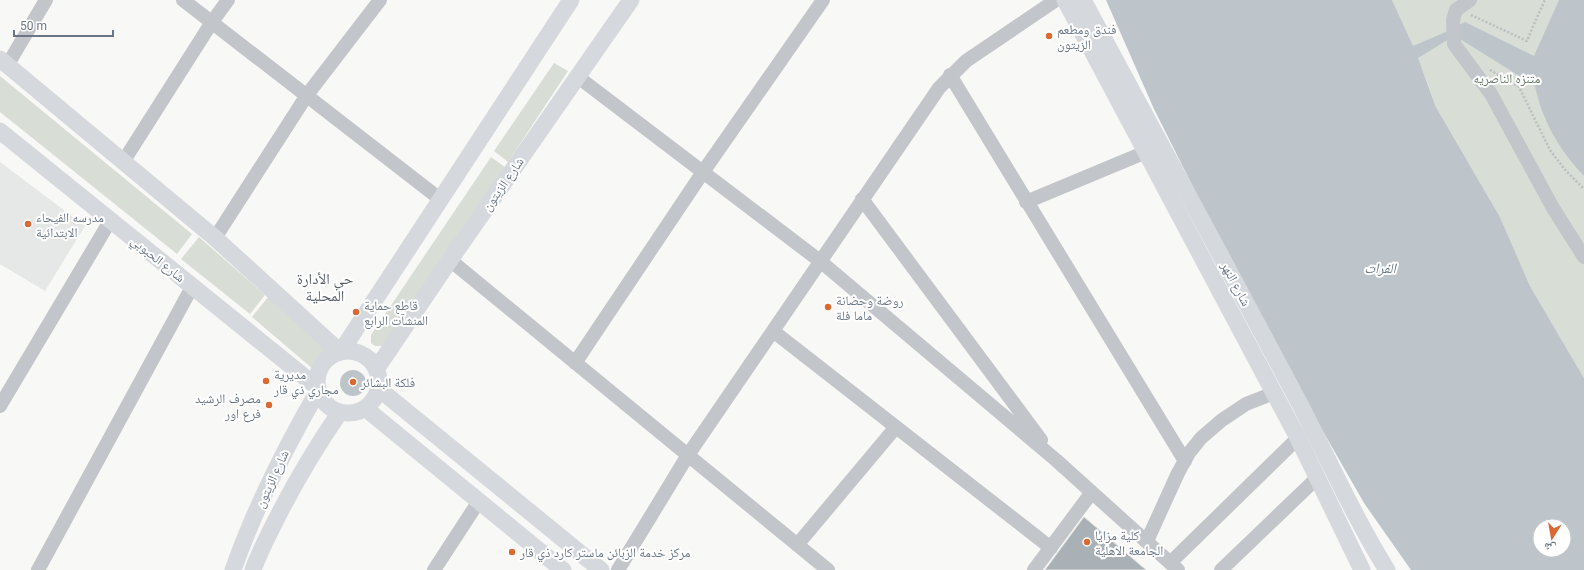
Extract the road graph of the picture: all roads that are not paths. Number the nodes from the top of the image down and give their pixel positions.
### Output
1 (46, 0) edge
2 (183, 0) edge
3 (228, 0) edge
4 (380, 0) edge
5 (571, 0) edge
6 (631, 0) edge
7 (823, 0) edge
8 (1056, 0) edge
9 (1065, 0) edge
10 (1083, 0) edge
11 (1470, 0) edge
12 (212, 22) junction
13 (4, 62) edge
14 (950, 75) junction
15 (578, 77) junction
16 (307, 95) junction
17 (0, 131) edge
18 (1146, 152) junction
19 (123, 162) junction
20 (703, 172) junction
21 (440, 199) junction
22 (862, 199) junction
23 (1026, 202) junction
24 (110, 220) junction
25 (215, 238) junction
26 (1584, 257) edge
27 (450, 260) junction
28 (820, 261) junction
29 (192, 287) junction
30 (773, 331) junction
31 (341, 351) junction
32 (575, 363) junction
33 (377, 368) junction
34 (317, 389) junction
35 (379, 389) junction
36 (1274, 393) junction
37 (0, 406) edge
38 (365, 408) junction
39 (340, 412) junction
40 (896, 427) junction
41 (1298, 438) junction
42 (688, 455) junction
43 (1056, 460) junction
44 (1185, 461) junction
45 (1318, 477) junction
46 (1092, 492) junction
47 (479, 501) junction
48 (1146, 541) junction
49 (797, 545) junction
50 (1051, 548) junction
51 (1174, 566) edge
52 (38, 570) edge
53 (232, 570) edge
54 (254, 570) edge
55 (434, 570) edge
56 (563, 570) edge
57 (601, 570) edge
58 (618, 570) edge
59 (828, 570) edge
60 (1034, 570) edge
61 (1221, 570) edge
62 (1362, 570) edge
63 (1387, 570) edge

1 - 13 street
2 - 12 street
3 - 12 street
4 - 16 street
5 - 21 main road
6 - 15 main road, شارع الزيتون
7 - 20 street
8 - 14 street
9 - 18 main road, شارع النهر
10 - 63 main road, شارع النهر
11 - 26 street
12 - 16 street
12 - 19 street
13 - 19 main road
14 - 22 street
14 - 23 street
15 - 20 street
15 - 27 main road, شارع الزيتون
16 - 21 street
16 - 25 street
17 - 24 main road, شارع الحبوبي
18 - 23 street
18 - 36 main road, شارع النهر
19 - 25 main road
20 - 28 street
20 - 32 street
21 - 31 main road
22 - 28 street
22 - 43 street
23 - 44 street
24 - 29 main road, شارع الحبوبي
24 - 37 street
25 - 31 main road
27 - 32 street
27 - 33 main road, شارع الزيتون
28 - 30 street
28 - 43 street
29 - 34 main road, شارع الحبوبي
29 - 52 street
30 - 40 street
30 - 42 street
31 - 33 main road
31 - 34 main road
32 - 42 street
33 - 35 main road
34 - 39 main road
34 - 53 main road, شارع الزيتون
35 - 38 main road
35 - 57 main road
36 - 41 main road, شارع النهر
36 - 44 street
38 - 39 main road
38 - 47 main road
39 - 54 main road, شارع الزيتون
40 - 49 street
40 - 50 street
41 - 45 main road, شارع النهر
41 - 51 street
42 - 49 street
42 - 58 street
43 - 46 street
44 - 48 street
45 - 61 street
45 - 62 main road, شارع النهر
46 - 48 street
46 - 50 street
47 - 55 street
47 - 56 main road
48 - 51 street
49 - 59 street
50 - 60 street

